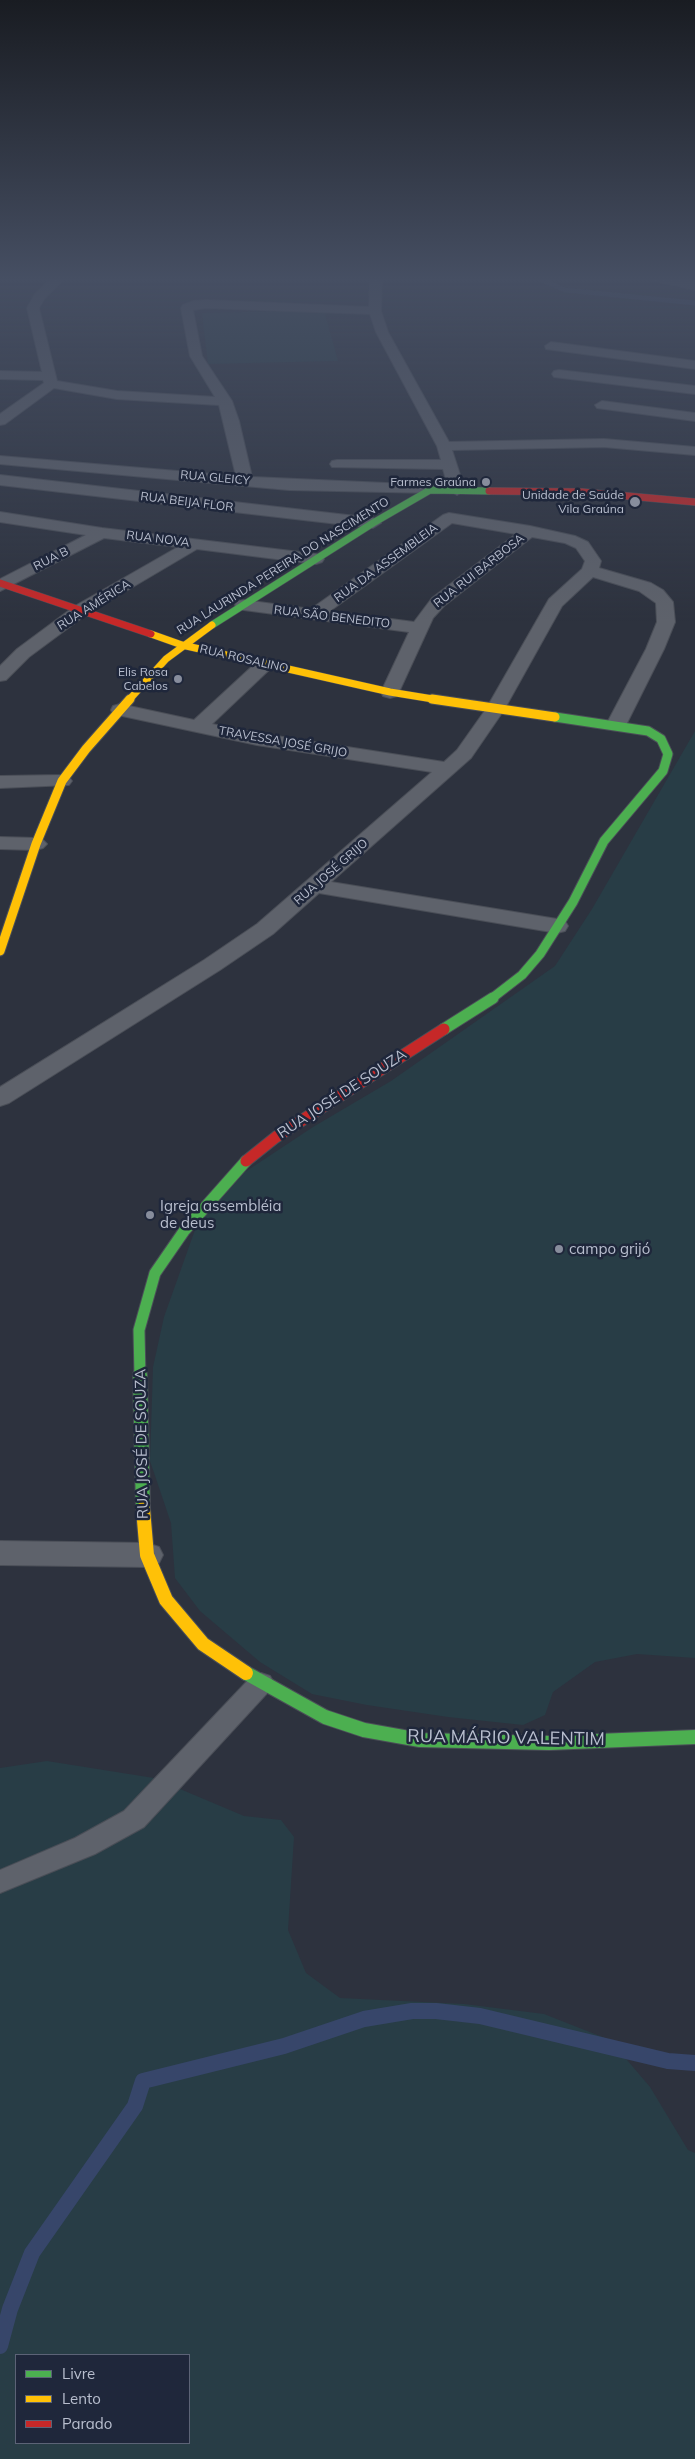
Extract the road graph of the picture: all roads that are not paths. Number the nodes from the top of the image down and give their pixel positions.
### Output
1 (34, 393) edge
2 (103, 393) edge
3 (220, 393) edge
4 (415, 393) edge
5 (225, 401) junction
6 (602, 405) dead end
7 (695, 417) edge
8 (0, 421) edge
9 (444, 446) junction
10 (695, 451) edge
11 (0, 460) edge
12 (337, 464) dead end
13 (450, 466) junction
14 (0, 480) edge
15 (245, 481) junction
16 (430, 490) junction
17 (457, 490) junction
18 (411, 502) junction
19 (695, 502) edge
20 (449, 518) junction
21 (4, 521) edge
22 (374, 523) junction
23 (530, 531) junction
24 (102, 533) junction
25 (195, 544) junction
26 (316, 560) junction
27 (590, 571) junction
28 (1, 584) edge
29 (244, 605) junction
30 (82, 610) junction
31 (313, 616) junction
32 (420, 628) junction
33 (182, 645) junction
34 (265, 664) junction
35 (0, 676) edge
36 (390, 692) junction
37 (120, 710) junction
38 (495, 710) junction
39 (616, 725) junction
40 (199, 726) junction
41 (448, 769) junction
42 (62, 781) junction
43 (0, 782) edge
44 (0, 843) edge
45 (36, 844) junction
46 (314, 886) junction
47 (557, 926) junction
48 (0, 951) edge
49 (0, 1098) edge
50 (0, 1553) edge
51 (147, 1556) junction
52 (261, 1683) junction
53 (695, 1737) edge
54 (0, 1882) edge

1 - 8 street
2 - 5 street
3 - 5 street
4 - 9 street
5 - 15 street
6 - 7 street
9 - 10 street
9 - 13 street
11 - 15 street, RUA GLEICY
12 - 13 street
13 - 17 street
14 - 22 street, RUA BEIJA FLOR
15 - 16 street, RUA GLEICY
16 - 17 street
16 - 18 street, RUA LAURINDA PEREIRA DO NASCIMENTO
17 - 19 street
18 - 20 street, RUA DA ASSEMBLEIA
18 - 22 street, RUA LAURINDA PEREIRA DO NASCIMENTO
20 - 23 street
20 - 31 street, RUA DA ASSEMBLEIA
21 - 24 street, RUA NOVA
22 - 26 street, RUA LAURINDA PEREIRA DO NASCIMENTO
23 - 27 street
23 - 32 street, RUA RUI BARBOSA
24 - 25 street, RUA NOVA
24 - 28 street, RUA B
25 - 26 street, RUA NOVA
25 - 30 street, RUA AMÉRICA
26 - 29 street, RUA LAURINDA PEREIRA DO NASCIMENTO
27 - 38 street, RUA JOSÉ GRIJO
27 - 39 street
28 - 30 street, RUA ROSALINO
29 - 31 street, RUA SÃO BENEDITO
29 - 33 street, RUA LAURINDA PEREIRA DO NASCIMENTO
30 - 33 street, RUA ROSALINO
30 - 35 street, RUA AMÉRICA
31 - 32 street, RUA SÃO BENEDITO
32 - 36 street, RUA RUI BARBOSA
33 - 34 street, RUA ROSALINO
33 - 37 street, RUA LAURINDA PEREIRA DO NASCIMENTO
34 - 36 street, RUA ROSALINO
34 - 40 street
36 - 38 street, RUA ROSALINO
37 - 40 street, TRAVESSA JOSÉ GRIJO
37 - 42 street, RUA LAURINDA PEREIRA DO NASCIMENTO
38 - 39 street, RUA JOSÉ DE SOUZA
38 - 41 street, RUA JOSÉ GRIJO
39 - 47 street, RUA JOSÉ DE SOUZA
40 - 41 street, TRAVESSA JOSÉ GRIJO
41 - 46 street, RUA JOSÉ GRIJO
42 - 43 street
42 - 45 street, RUA LAURINDA PEREIRA DO NASCIMENTO
44 - 45 street
45 - 48 street, RUA LAURINDA PEREIRA DO NASCIMENTO
46 - 47 street
46 - 49 street, RUA JOSÉ GRIJO
47 - 51 street, RUA JOSÉ DE SOUZA
50 - 51 street
51 - 52 street, RUA MÁRIO VALENTIM
52 - 53 street, RUA MÁRIO VALENTIM
52 - 54 lane

